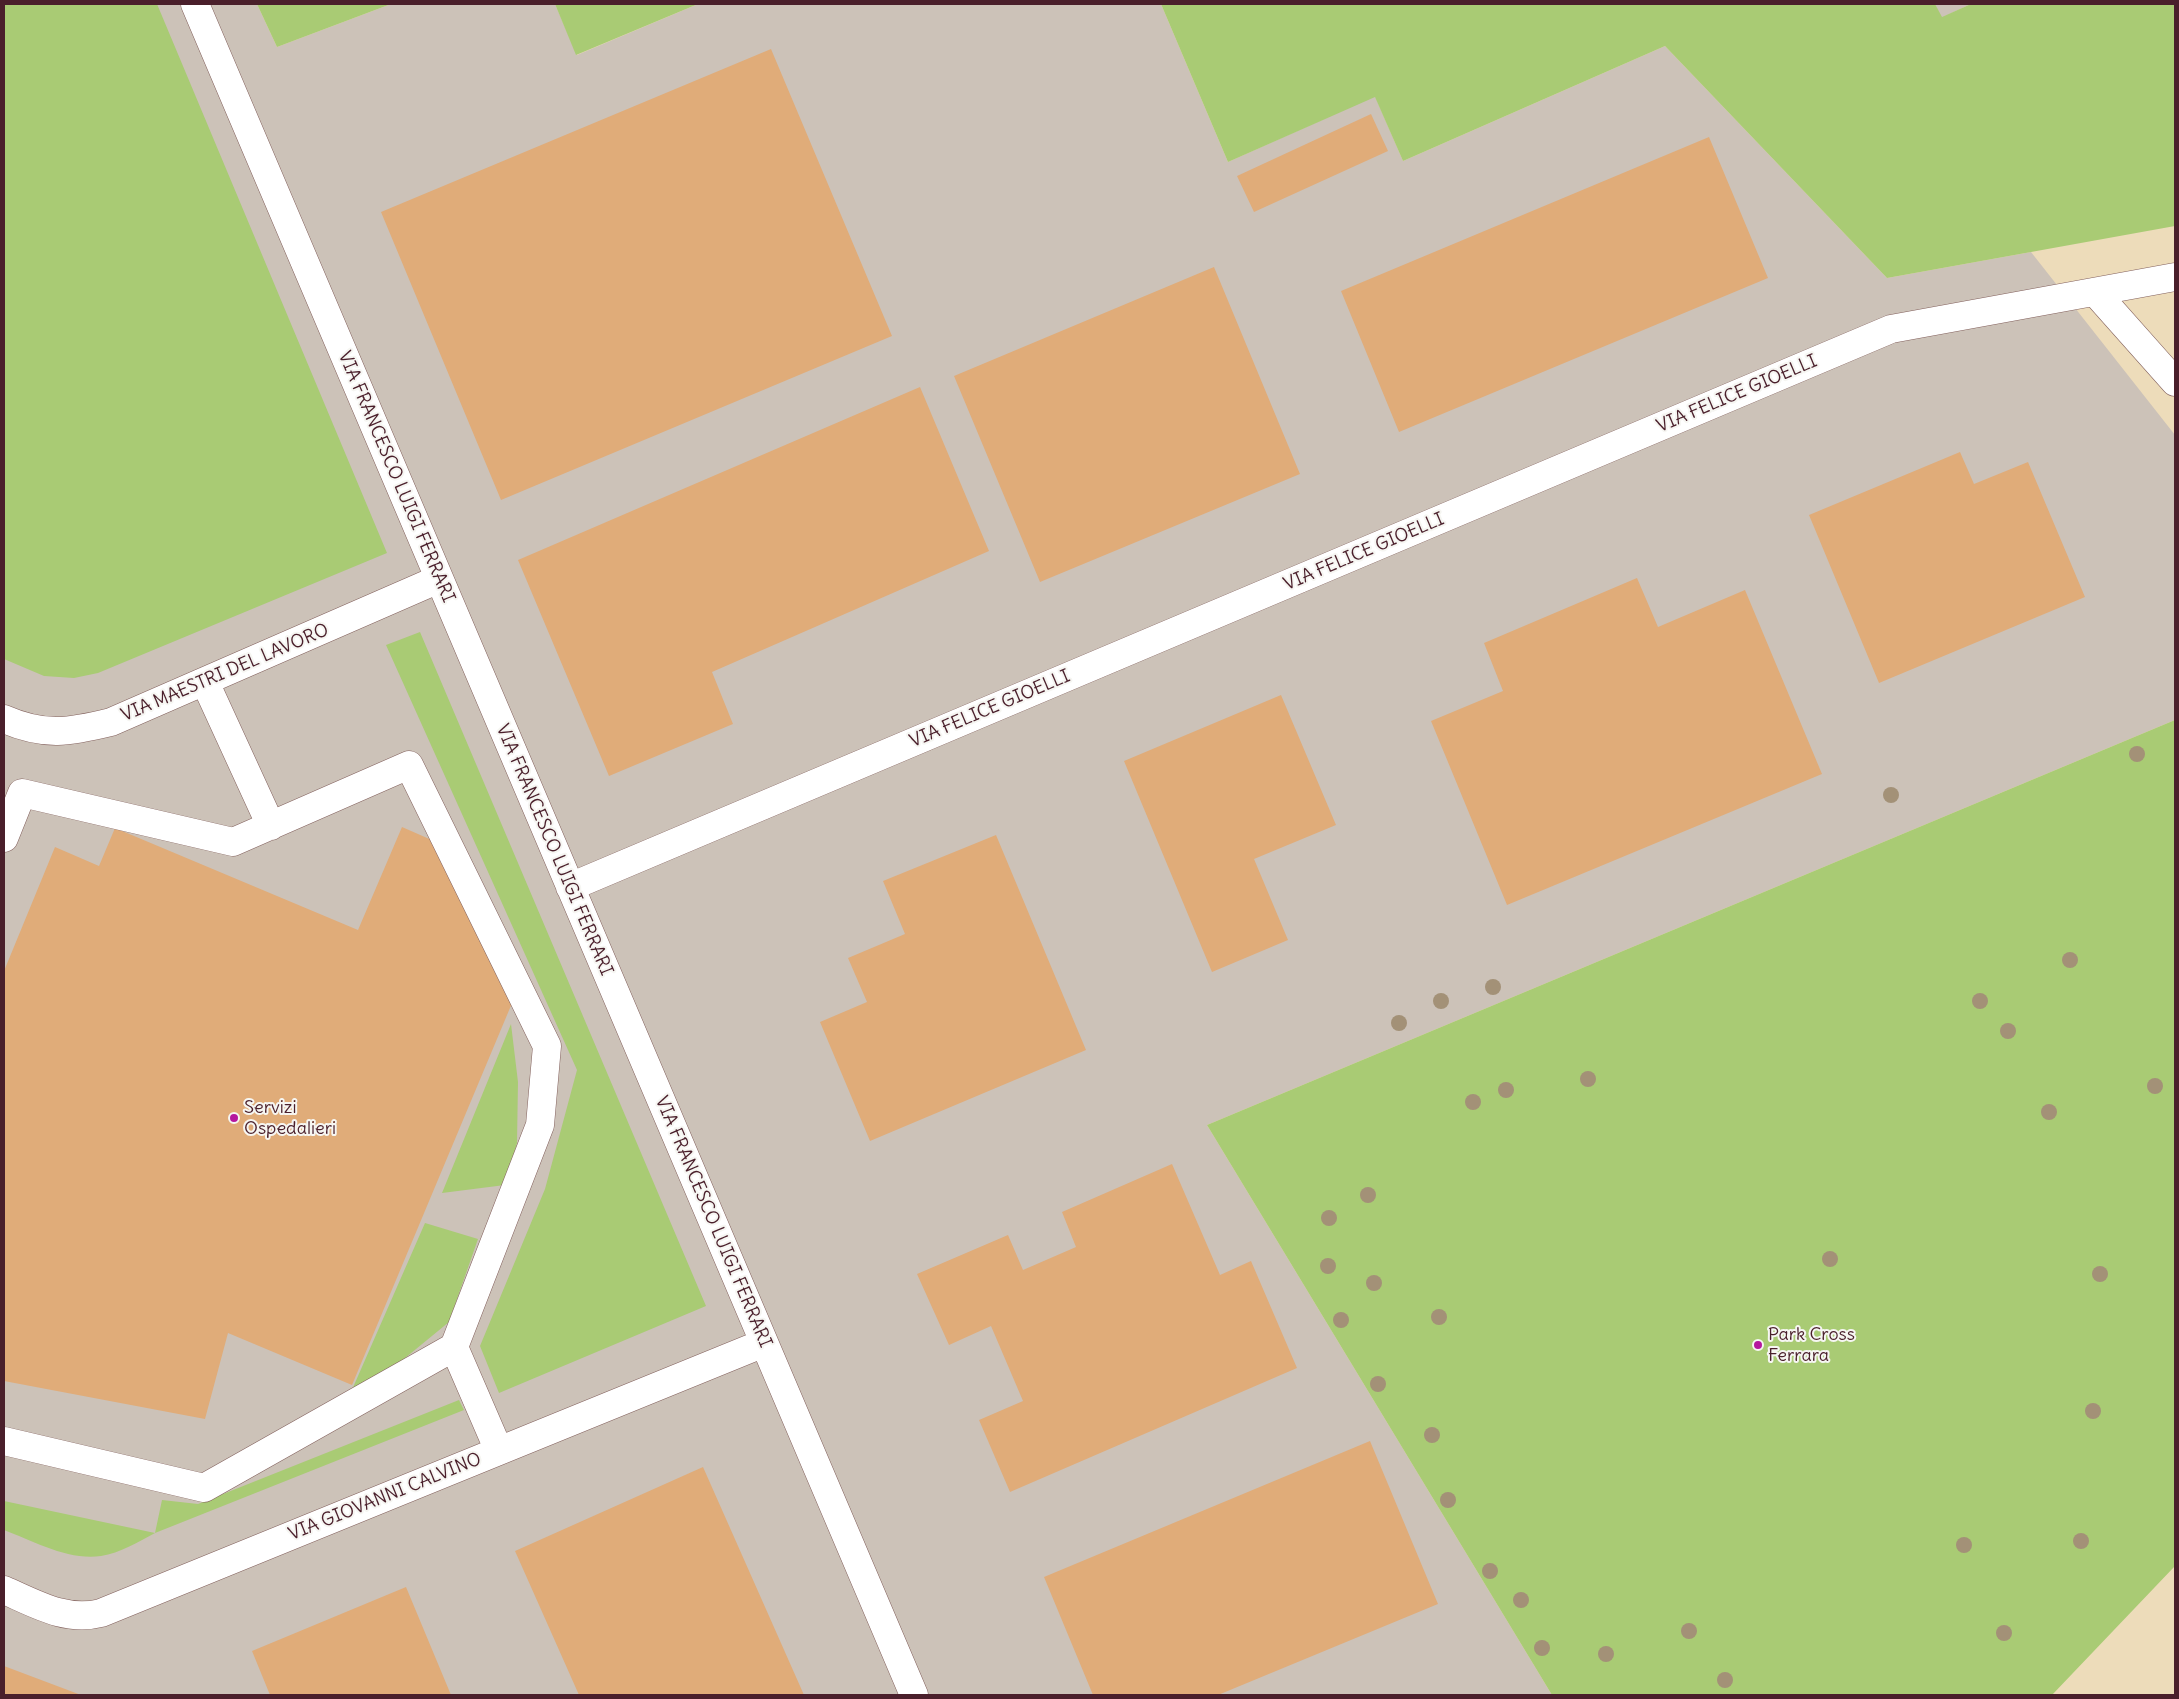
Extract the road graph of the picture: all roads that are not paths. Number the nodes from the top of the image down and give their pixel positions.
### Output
1 (195, 4) edge
2 (2175, 277) edge
3 (2095, 292) junction
4 (2175, 382) edge
5 (440, 579) junction
6 (205, 682) junction
7 (4, 719) edge
8 (271, 826) junction
9 (4, 838) edge
10 (570, 887) junction
11 (764, 1343) junction
12 (454, 1347) junction
13 (4, 1441) edge
14 (499, 1451) junction
15 (4, 1590) edge
16 (914, 1695) edge

1 - 5 street, VIA FRANCESCO LUIGI FERRARI
2 - 3 street, VIA FELICE GIOELLI
3 - 4 street
3 - 10 street, VIA FELICE GIOELLI
5 - 6 street, VIA MAESTRI DEL LAVORO
5 - 10 street, VIA FRANCESCO LUIGI FERRARI
6 - 7 street, VIA MAESTRI DEL LAVORO
6 - 8 street
8 - 9 street
8 - 12 street
10 - 11 street, VIA FRANCESCO LUIGI FERRARI
11 - 14 street, VIA GIOVANNI CALVINO
11 - 16 street, VIA FRANCESCO LUIGI FERRARI
12 - 13 street
12 - 14 street
14 - 15 street, VIA GIOVANNI CALVINO

